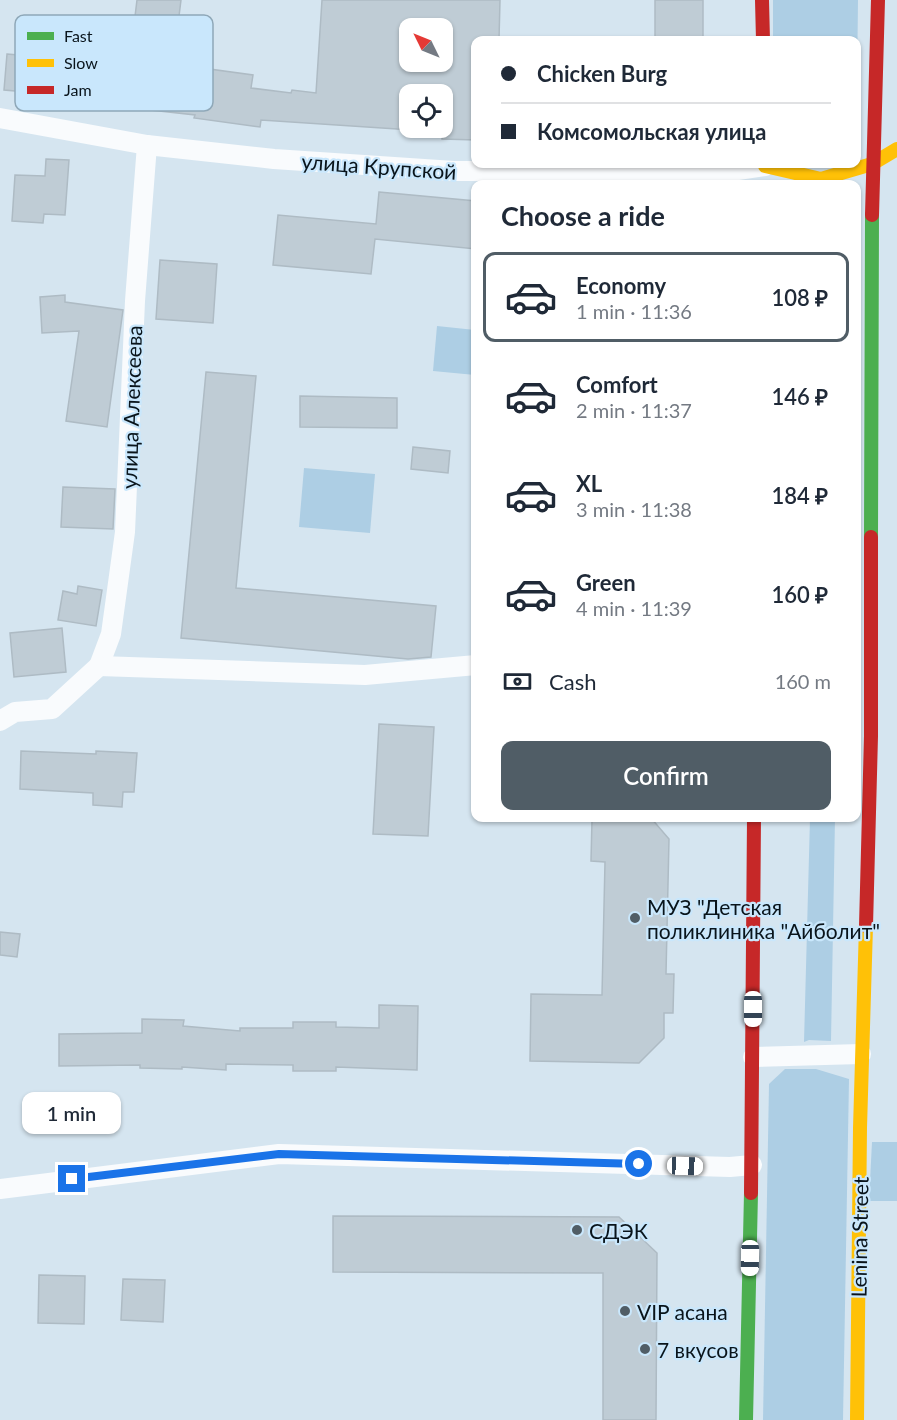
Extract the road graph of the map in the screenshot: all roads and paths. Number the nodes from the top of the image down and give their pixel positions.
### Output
1 (762, 0) edge
2 (878, 0) edge
3 (763, 36) edge
4 (870, 112) junction
5 (0, 118) edge
6 (891, 135) edge
7 (147, 145) junction
8 (897, 149) edge
9 (872, 164) junction
10 (861, 167) edge
11 (858, 168) edge
12 (765, 171) edge
13 (471, 665) edge
14 (99, 666) junction
15 (0, 721) edge
16 (864, 736) edge
17 (754, 822) edge
18 (861, 1054) junction
19 (753, 1057) junction
20 (752, 1165) junction
21 (0, 1189) edge
22 (746, 1420) edge
23 (857, 1420) edge

1 - 3 main road
2 - 4 main road, Lenina Street
4 - 6 main road
4 - 9 main road, Lenina Street
5 - 7 street, улица Крупской
7 - 12 street, улица Крупской
7 - 14 street, улица Алексеева
8 - 9 main road, улица Крупской
9 - 10 main road, улица Крупской
9 - 16 main road, Lenina Street
11 - 12 main road, улица Крупской
13 - 14 street
14 - 15 street, улица Алексеева
16 - 18 main road, Lenina Street
17 - 19 main road
18 - 19 street
18 - 23 main road, Lenina Street
19 - 20 main road
20 - 21 street
20 - 22 main road

